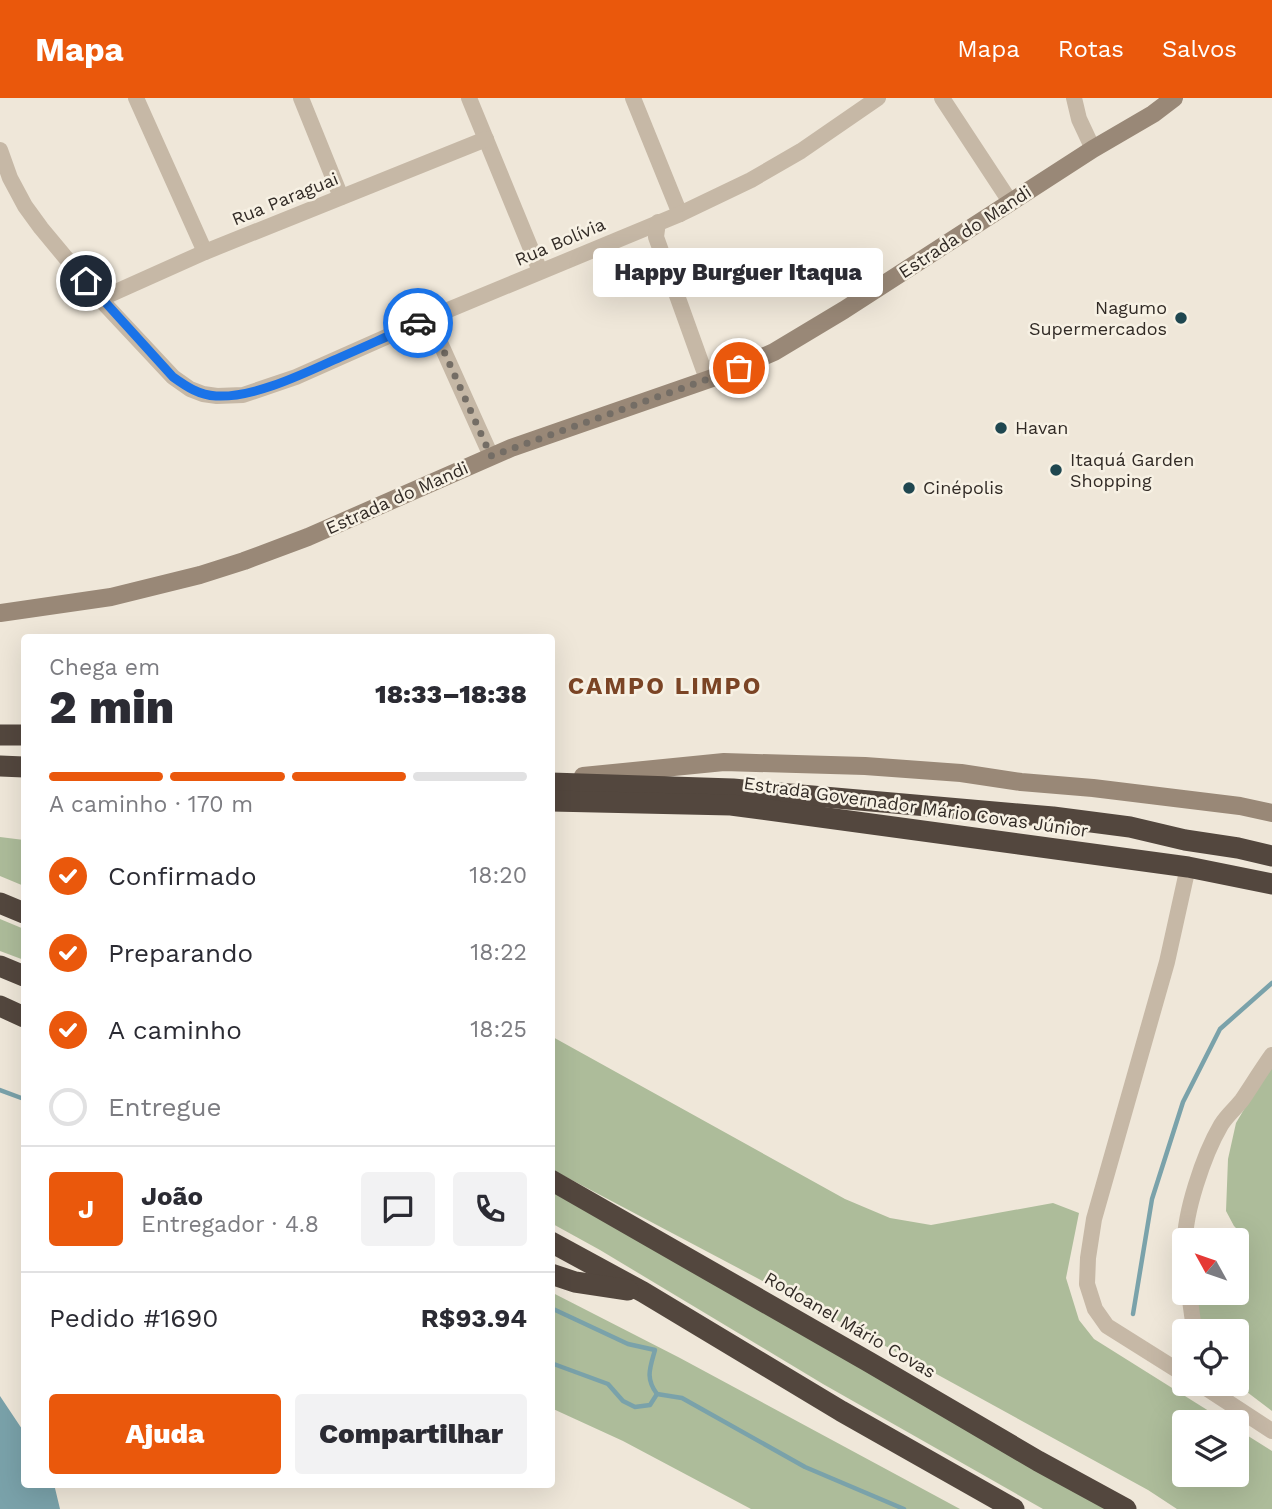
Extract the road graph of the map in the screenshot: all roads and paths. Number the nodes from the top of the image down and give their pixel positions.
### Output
1 (136, 98) edge
2 (302, 98) edge
3 (469, 98) edge
4 (633, 98) edge
5 (878, 98) edge
6 (942, 98) edge
7 (1074, 98) edge
8 (1174, 98) edge
9 (486, 139) junction
10 (1093, 149) junction
11 (0, 150) edge
12 (341, 197) junction
13 (1011, 203) junction
14 (680, 214) junction
15 (658, 222) junction
16 (205, 252) junction
17 (540, 271) junction
18 (100, 299) junction
19 (429, 318) junction
20 (707, 379) junction
21 (491, 456) junction
22 (0, 613) edge
23 (0, 735) edge
24 (21, 735) edge
25 (0, 766) edge
26 (21, 767) edge
27 (555, 781) edge
28 (555, 781) edge
29 (555, 801) edge
30 (1272, 813) edge
31 (1272, 856) edge
32 (1188, 867) junction
33 (1272, 884) edge
34 (0, 903) edge
35 (21, 912) edge
36 (0, 966) edge
37 (21, 975) edge
38 (0, 1006) edge
39 (21, 1016) edge
40 (1272, 1055) edge
41 (555, 1182) edge
42 (1185, 1228) edge
43 (555, 1244) edge
44 (555, 1276) edge
45 (643, 1292) junction
46 (1172, 1367) edge
47 (1224, 1396) edge
48 (1272, 1431) edge
49 (1014, 1509) edge
50 (1126, 1509) edge

1 - 16 street
2 - 12 street
3 - 9 street
4 - 14 street
5 - 14 street, Rua Bolívia
6 - 13 street
7 - 10 street
8 - 10 main road, Estrada do Mandi
9 - 12 street, Rua Paraguai
9 - 17 street
10 - 13 main road, Estrada do Mandi
11 - 18 street, Rua Bolívia
12 - 16 street, Rua Paraguai
13 - 20 main road, Estrada do Mandi
14 - 15 street, Rua Bolívia
15 - 17 street, Rua Bolívia
15 - 20 street
16 - 18 street, Rua Paraguai
17 - 19 street, Rua Bolívia
18 - 19 street, Rua Bolívia
19 - 21 street
20 - 21 main road, Estrada do Mandi
21 - 22 main road, Estrada do Mandi
23 - 24 highway
25 - 26 highway
27 - 30 main road
28 - 31 highway, Estrada Governador Mário Covas Júnior
29 - 32 highway, Estrada Governador Mário Covas Júnior
32 - 33 highway, Estrada Governador Mário Covas Júnior
32 - 46 street
34 - 35 highway
36 - 37 highway
38 - 39 highway
40 - 42 street
41 - 50 highway, Rodoanel Mário Covas
43 - 45 highway
44 - 45 highway
45 - 49 highway
47 - 48 street

